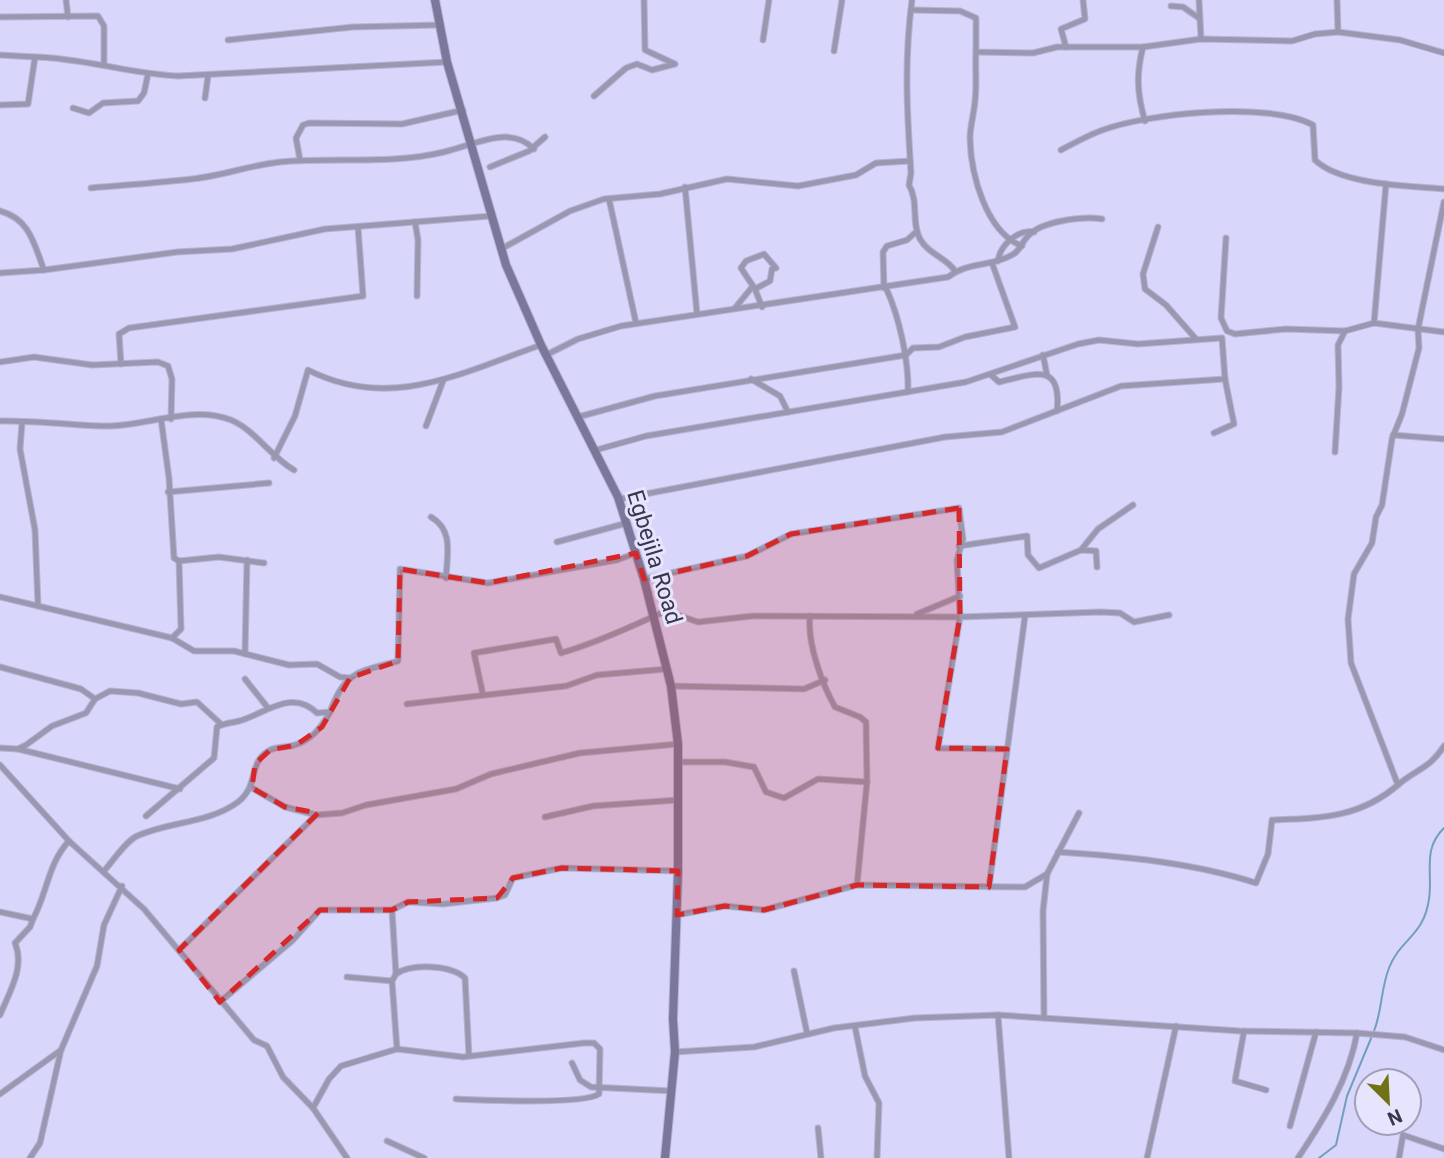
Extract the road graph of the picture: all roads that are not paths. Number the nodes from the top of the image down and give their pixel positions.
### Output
1 (66, 0) edge
2 (435, 0) edge
3 (644, 0) edge
4 (769, 0) edge
5 (842, 0) edge
6 (912, 0) edge
7 (1083, 0) edge
8 (1199, 0) edge
9 (1337, 0) edge
10 (1171, 6) dead end
11 (911, 10) junction
12 (0, 17) edge
13 (68, 17) junction
14 (1199, 18) junction
15 (439, 25) junction
16 (1338, 32) junction
17 (1201, 39) junction
18 (228, 40) dead end
19 (763, 40) dead end
20 (1066, 47) junction
21 (1143, 47) junction
22 (834, 51) dead end
23 (976, 52) junction
24 (1444, 53) edge
25 (0, 55) edge
26 (35, 57) junction
27 (447, 62) junction
28 (104, 64) junction
29 (148, 75) junction
30 (208, 76) junction
31 (594, 96) dead end
32 (205, 98) dead end
33 (0, 105) edge
34 (73, 108) dead end
35 (463, 110) junction
36 (1145, 121) junction
37 (545, 137) dead end
38 (472, 145) junction
39 (534, 149) junction
40 (1062, 150) dead end
41 (300, 160) junction
42 (911, 161) junction
43 (490, 167) dead end
44 (1386, 184) junction
45 (685, 187) junction
46 (91, 188) dead end
47 (1444, 189) edge
48 (609, 199) junction
49 (1444, 202) edge
50 (0, 211) edge
51 (491, 216) junction
52 (1102, 219) dead end
53 (415, 222) junction
54 (358, 227) junction
55 (1158, 227) dead end
56 (917, 231) junction
57 (1034, 232) junction
58 (1226, 238) dead end
59 (1009, 241) junction
60 (1022, 246) junction
61 (501, 249) junction
62 (995, 262) junction
63 (44, 270) junction
64 (956, 271) junction
65 (0, 273) edge
66 (885, 288) junction
67 (417, 296) dead end
68 (762, 307) junction
69 (735, 308) junction
70 (697, 314) junction
71 (636, 323) junction
72 (1374, 323) junction
73 (1418, 329) junction
74 (1227, 331) junction
75 (1345, 331) junction
76 (1444, 332) edge
77 (1222, 338) junction
78 (1196, 339) junction
79 (541, 345) junction
80 (546, 355) junction
81 (906, 355) junction
82 (1043, 355) junction
83 (0, 362) edge
84 (121, 363) junction
85 (1018, 367) junction
86 (1047, 375) junction
87 (991, 376) junction
88 (1022, 377) junction
89 (751, 379) junction
90 (1224, 379) junction
91 (443, 381) junction
92 (908, 392) junction
93 (1058, 411) junction
94 (788, 412) junction
95 (578, 416) junction
96 (161, 419) junction
97 (171, 419) junction
98 (0, 421) edge
99 (22, 423) junction
100 (426, 426) dead end
101 (1214, 433) dead end
102 (1393, 436) junction
103 (1444, 439) edge
104 (596, 450) junction
105 (1335, 452) dead end
106 (274, 458) junction
107 (294, 470) dead end
108 (270, 483) dead end
109 (169, 492) junction
110 (619, 499) junction
111 (1133, 505) dead end
112 (431, 517) dead end
113 (627, 523) junction
114 (557, 541) dead end
115 (959, 546) junction
116 (1081, 551) junction
117 (636, 553) junction
118 (247, 560) junction
119 (179, 561) junction
120 (264, 564) dead end
121 (1097, 567) dead end
122 (446, 578) junction
123 (643, 579) junction
124 (960, 596) junction
125 (0, 597) edge
126 (38, 606) junction
127 (914, 615) junction
128 (1169, 615) dead end
129 (810, 616) junction
130 (1025, 616) junction
131 (653, 617) junction
132 (960, 617) junction
133 (172, 638) junction
134 (245, 654) junction
135 (0, 667) edge
136 (667, 669) junction
137 (350, 678) junction
138 (245, 679) dead end
139 (825, 680) junction
140 (671, 686) junction
141 (482, 695) junction
142 (94, 699) junction
143 (407, 704) dead end
144 (268, 708) junction
145 (330, 712) junction
146 (221, 724) junction
147 (678, 744) junction
148 (1444, 746) edge
149 (0, 748) edge
150 (18, 749) junction
151 (1007, 749) junction
152 (678, 762) junction
153 (0, 765) edge
154 (867, 782) junction
155 (1398, 785) junction
156 (252, 788) junction
157 (180, 789) junction
158 (678, 800) junction
159 (1079, 813) dead end
160 (316, 815) junction
161 (146, 816) dead end
162 (545, 817) dead end
163 (69, 841) junction
164 (1058, 852) junction
165 (104, 871) junction
166 (678, 871) junction
167 (1047, 874) junction
168 (857, 885) junction
169 (122, 886) junction
170 (989, 887) junction
171 (392, 910) junction
172 (0, 912) edge
173 (677, 915) junction
174 (33, 919) junction
175 (179, 950) junction
176 (794, 971) dead end
177 (397, 974) junction
178 (347, 977) dead end
179 (392, 982) junction
180 (220, 1002) junction
181 (0, 1015) edge
182 (998, 1015) junction
183 (1044, 1018) junction
184 (1176, 1026) junction
185 (855, 1027) junction
186 (1244, 1031) junction
187 (1316, 1032) junction
188 (807, 1033) junction
189 (1357, 1033) junction
190 (397, 1049) junction
191 (61, 1050) junction
192 (1444, 1050) edge
193 (675, 1052) junction
194 (469, 1056) junction
195 (572, 1063) dead end
196 (599, 1087) junction
197 (1266, 1090) dead end
198 (672, 1091) junction
199 (0, 1094) edge
200 (456, 1099) dead end
201 (313, 1108) junction
202 (1290, 1126) dead end
203 (818, 1128) dead end
204 (387, 1141) dead end
205 (1444, 1149) edge
206 (30, 1158) edge
207 (347, 1158) edge
208 (424, 1158) edge
209 (665, 1158) edge
210 (821, 1158) edge
211 (877, 1158) edge
212 (1009, 1158) edge
213 (1147, 1158) edge
214 (1297, 1158) edge
215 (1399, 1158) edge

1 - 13 street
2 - 15 street, Egbejila Road
3 - 31 street
4 - 19 street
5 - 22 street
6 - 11 street
7 - 20 street
8 - 14 street
9 - 16 street
10 - 14 street
11 - 23 street
11 - 42 street
12 - 13 street
13 - 28 street
14 - 17 street
15 - 18 street
15 - 27 street, Egbejila Road
16 - 17 street
16 - 24 street
17 - 21 street
20 - 21 street
20 - 23 street
21 - 36 street
23 - 59 street
25 - 26 street
26 - 28 street
26 - 33 street
27 - 30 street
27 - 35 street, Egbejila Road
28 - 29 street
29 - 30 street
29 - 34 street
30 - 32 street
35 - 38 street, Egbejila Road
35 - 41 street
36 - 40 street
36 - 44 street
37 - 39 street
38 - 39 street
38 - 41 street
38 - 51 street, Egbejila Road
39 - 43 street
41 - 46 street
42 - 45 street
42 - 56 street
44 - 47 street
44 - 72 street
45 - 48 street
45 - 70 street
48 - 61 street
48 - 71 street
49 - 73 street
50 - 63 street
51 - 53 street
51 - 61 street, Egbejila Road
52 - 57 street
53 - 54 street
53 - 67 street
54 - 63 street
54 - 84 street
55 - 78 street
56 - 64 street
56 - 66 street
57 - 59 street
57 - 60 street
58 - 74 street
59 - 60 street
59 - 62 street
60 - 62 street
61 - 79 street, Egbejila Road
62 - 64 street
62 - 81 street
63 - 65 street
64 - 66 street
66 - 68 street
66 - 81 street
68 - 69 street
68 - 69 street
69 - 70 street
70 - 71 street
71 - 80 street
72 - 73 street
72 - 75 street
73 - 76 street
73 - 102 street
74 - 75 street
74 - 77 street
75 - 105 street
77 - 78 street
77 - 90 street
78 - 82 street
79 - 80 street, Egbejila Road
79 - 91 street
80 - 95 street, Egbejila Road
81 - 89 street
81 - 92 street
82 - 85 street
82 - 86 street
83 - 84 street
84 - 97 street
85 - 87 street
85 - 88 street
86 - 88 street
86 - 93 street
87 - 88 street
87 - 92 street
89 - 94 street
89 - 95 street
90 - 93 street
90 - 101 street
91 - 100 street
91 - 106 street
92 - 94 street
93 - 110 street
94 - 104 street
95 - 104 street, Egbejila Road
96 - 97 street
96 - 99 street
96 - 109 street
97 - 106 street
98 - 99 street
99 - 126 street
102 - 103 street
102 - 155 street
104 - 110 street, Egbejila Road
106 - 107 street
108 - 109 street
109 - 119 street
110 - 113 street, Egbejila Road
111 - 116 street
112 - 122 street
113 - 114 street
113 - 117 street, Egbejila Road
115 - 116 street
115 - 123 street
115 - 124 street
116 - 121 street
117 - 122 street
117 - 123 street, Egbejila Road
118 - 119 street
118 - 120 street
118 - 134 street
119 - 133 street
122 - 137 street
123 - 131 street, Egbejila Road
124 - 127 street
124 - 132 street
125 - 126 street
126 - 133 street
127 - 129 street
127 - 132 street
128 - 130 street
129 - 131 street
129 - 139 street
130 - 132 street
130 - 151 street
131 - 136 street, Egbejila Road
131 - 141 street
132 - 151 street
133 - 134 street
134 - 137 street
135 - 142 street
136 - 140 street, Egbejila Road
136 - 141 street
137 - 145 street
138 - 144 street
139 - 140 street
139 - 154 street
140 - 147 street, Egbejila Road
141 - 143 street
142 - 146 street
142 - 150 street
144 - 145 street
144 - 146 street
145 - 156 street
146 - 157 street
147 - 152 street, Egbejila Road
147 - 160 street
148 - 155 street
149 - 150 street
150 - 157 street
151 - 170 street
152 - 154 street
152 - 158 street, Egbejila Road
153 - 163 street
154 - 168 street
155 - 164 street
156 - 160 street
156 - 165 street
157 - 161 street
158 - 162 street
158 - 166 street, Egbejila Road
159 - 164 street
160 - 175 street
163 - 165 street
163 - 174 street
164 - 167 street
165 - 169 street
166 - 171 street
166 - 173 street, Egbejila Road
167 - 170 street
167 - 183 street
168 - 170 street
168 - 173 street
169 - 175 street
169 - 191 street
171 - 177 street
171 - 180 street
172 - 174 street
173 - 193 street, Egbejila Road
174 - 181 street
175 - 180 street
176 - 188 street
177 - 179 street
177 - 194 street
178 - 179 street
179 - 190 street
180 - 201 street
182 - 183 street
182 - 185 street
182 - 212 street
183 - 184 street
184 - 186 street
184 - 213 street
185 - 188 street
185 - 211 street
186 - 187 street
186 - 197 street
187 - 189 street
187 - 202 street
188 - 193 street
189 - 192 street
189 - 214 street
190 - 194 street
190 - 201 street
191 - 199 street
191 - 206 street
193 - 198 street, Egbejila Road
194 - 196 street
195 - 196 street
196 - 198 street
196 - 200 street
198 - 209 street, Egbejila Road
201 - 207 street
203 - 210 street
204 - 208 street
205 - 215 street

